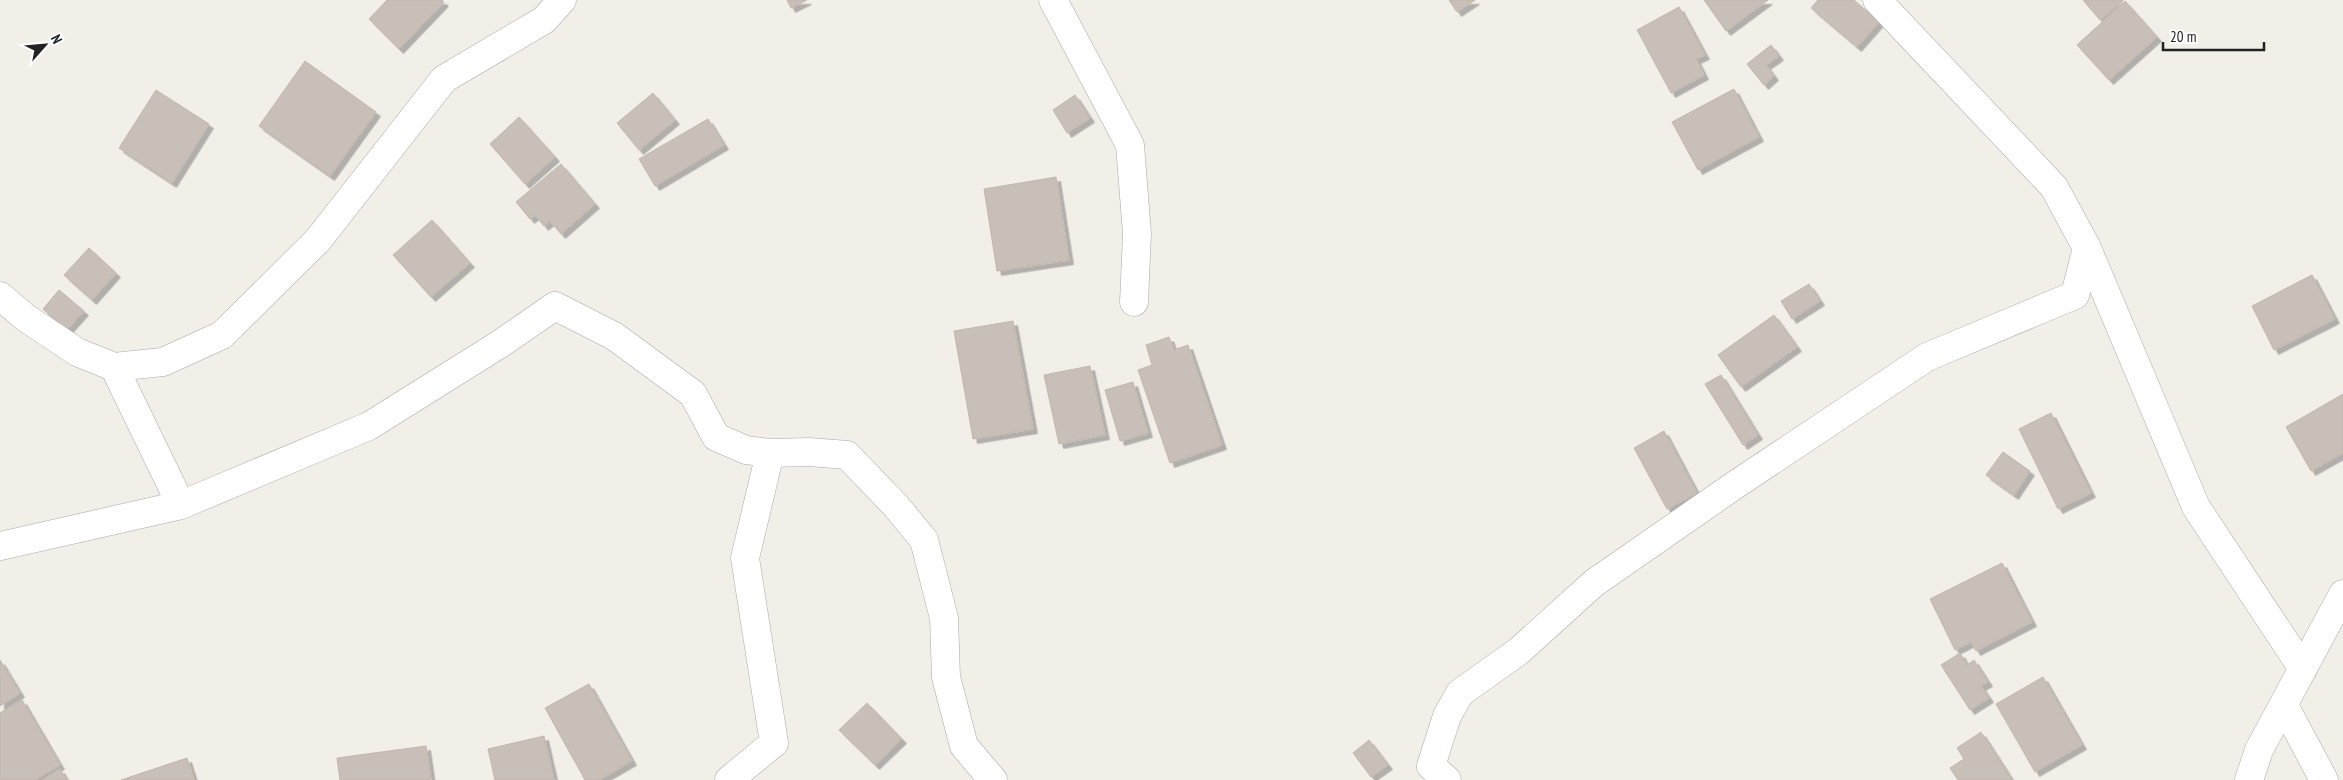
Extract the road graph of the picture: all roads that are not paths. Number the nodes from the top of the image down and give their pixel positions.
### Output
1 (562, 0) edge
2 (1053, 0) edge
3 (1878, 0) edge
4 (2088, 248) junction
5 (0, 296) edge
6 (1134, 302) dead end
7 (114, 367) junction
8 (770, 453) junction
9 (181, 505) junction
10 (0, 546) edge
11 (2343, 594) edge
12 (2303, 669) junction
13 (2284, 705) junction
14 (729, 780) edge
15 (993, 780) edge
16 (1447, 780) edge
17 (2249, 780) edge
18 (2324, 780) edge

1 - 7 street
2 - 6 street
3 - 4 street
4 - 12 street
4 - 16 street
5 - 7 street
7 - 9 street
8 - 9 street
8 - 14 street
8 - 15 street
9 - 10 street
11 - 12 street
12 - 13 street
13 - 17 street
13 - 18 street

